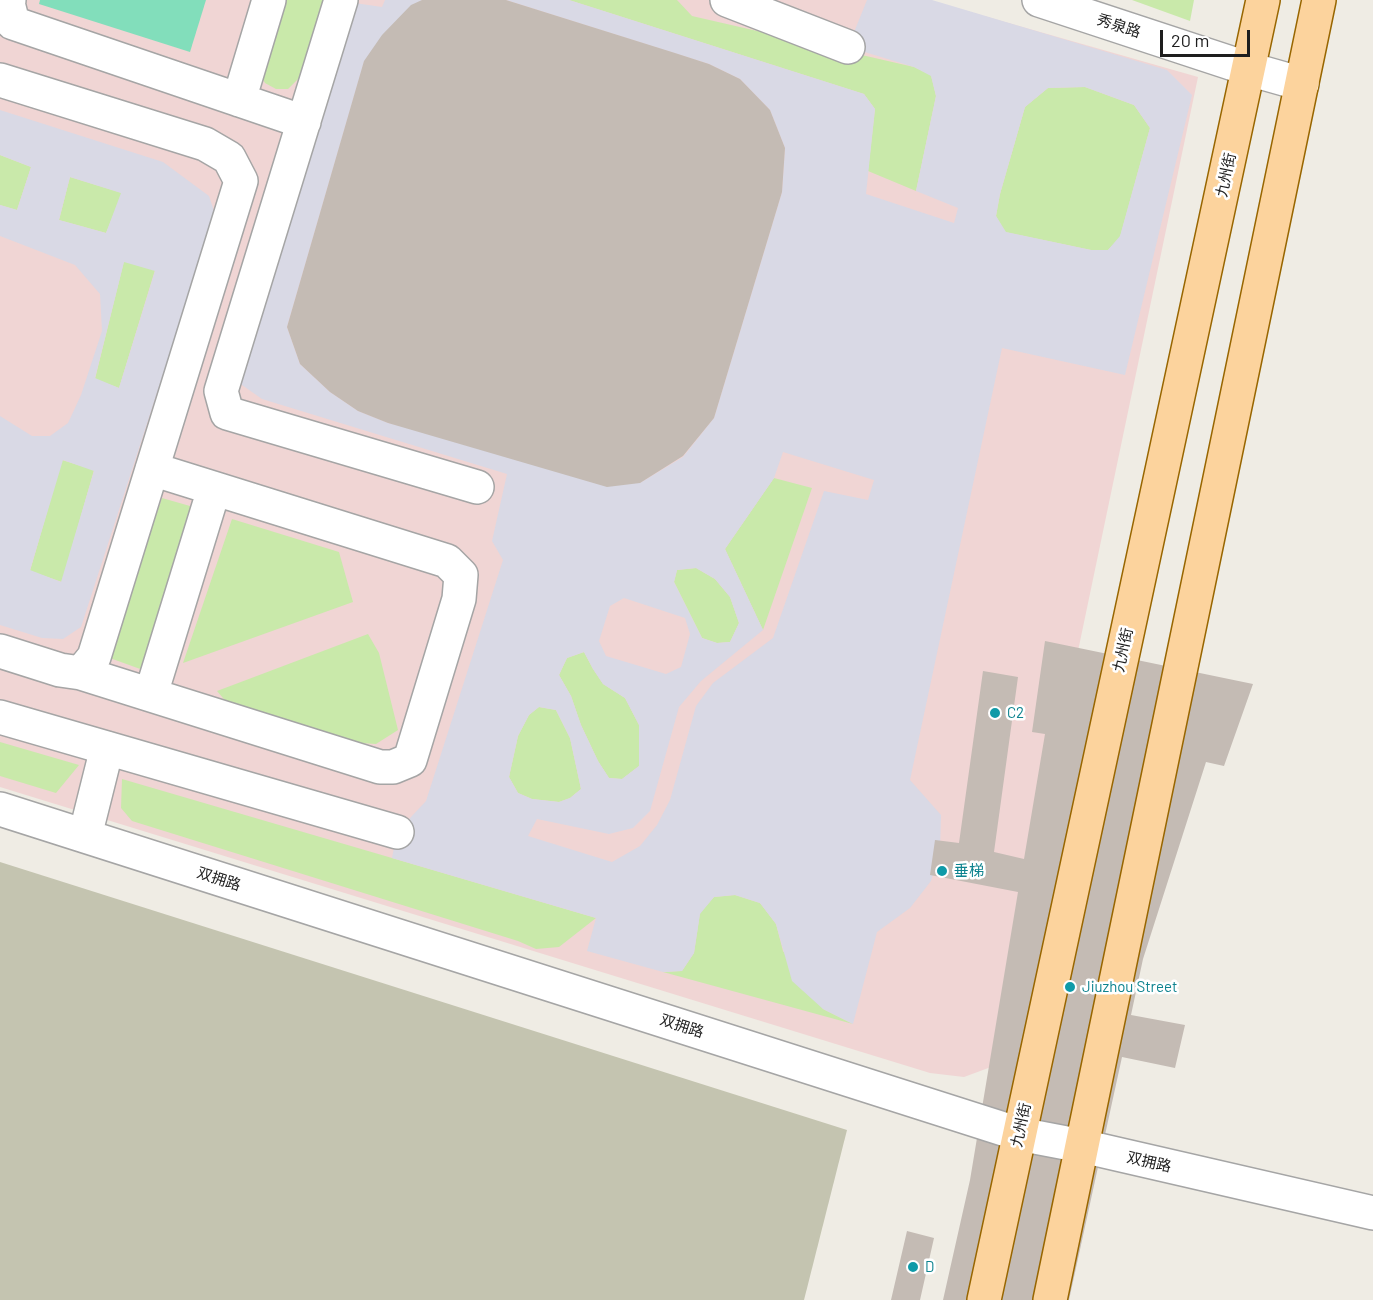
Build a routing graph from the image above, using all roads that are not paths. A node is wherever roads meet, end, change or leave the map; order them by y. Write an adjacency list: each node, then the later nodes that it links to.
1 (269, 0): 12 (street)
2 (341, 0): 13 (street)
3 (727, 0): 8 (street)
4 (1039, 0): 9 (street, 秀泉路)
5 (1263, 0): 9 (main road, 九州街)
6 (1319, 0): 11 (main road)
7 (7, 19): 12 (street)
8 (848, 47)
9 (1249, 69): 11 (street, 秀泉路); 25 (main road, 九州街)
10 (0, 80): 14 (street)
11 (1302, 84): 26 (main road)
12 (239, 100): 13 (street)
13 (304, 122): 15 (street)
14 (152, 469): 16 (street); 18 (street)
15 (477, 487)
16 (214, 489): 19 (street); 19 (street)
17 (0, 651): 18 (street)
18 (81, 672): 19 (street)
19 (151, 694)
20 (0, 717): 21 (street)
21 (107, 748): 23 (street); 24 (street)
22 (0, 809): 24 (street, 双拥路)
23 (398, 832)
24 (85, 836): 25 (street, 双拥路)
25 (1019, 1134): 26 (street, 双拥路); 28 (main road, 九州街)
26 (1082, 1146): 27 (street, 双拥路); 29 (main road)
27 (1373, 1213)
28 (984, 1300)
29 (1050, 1300)

